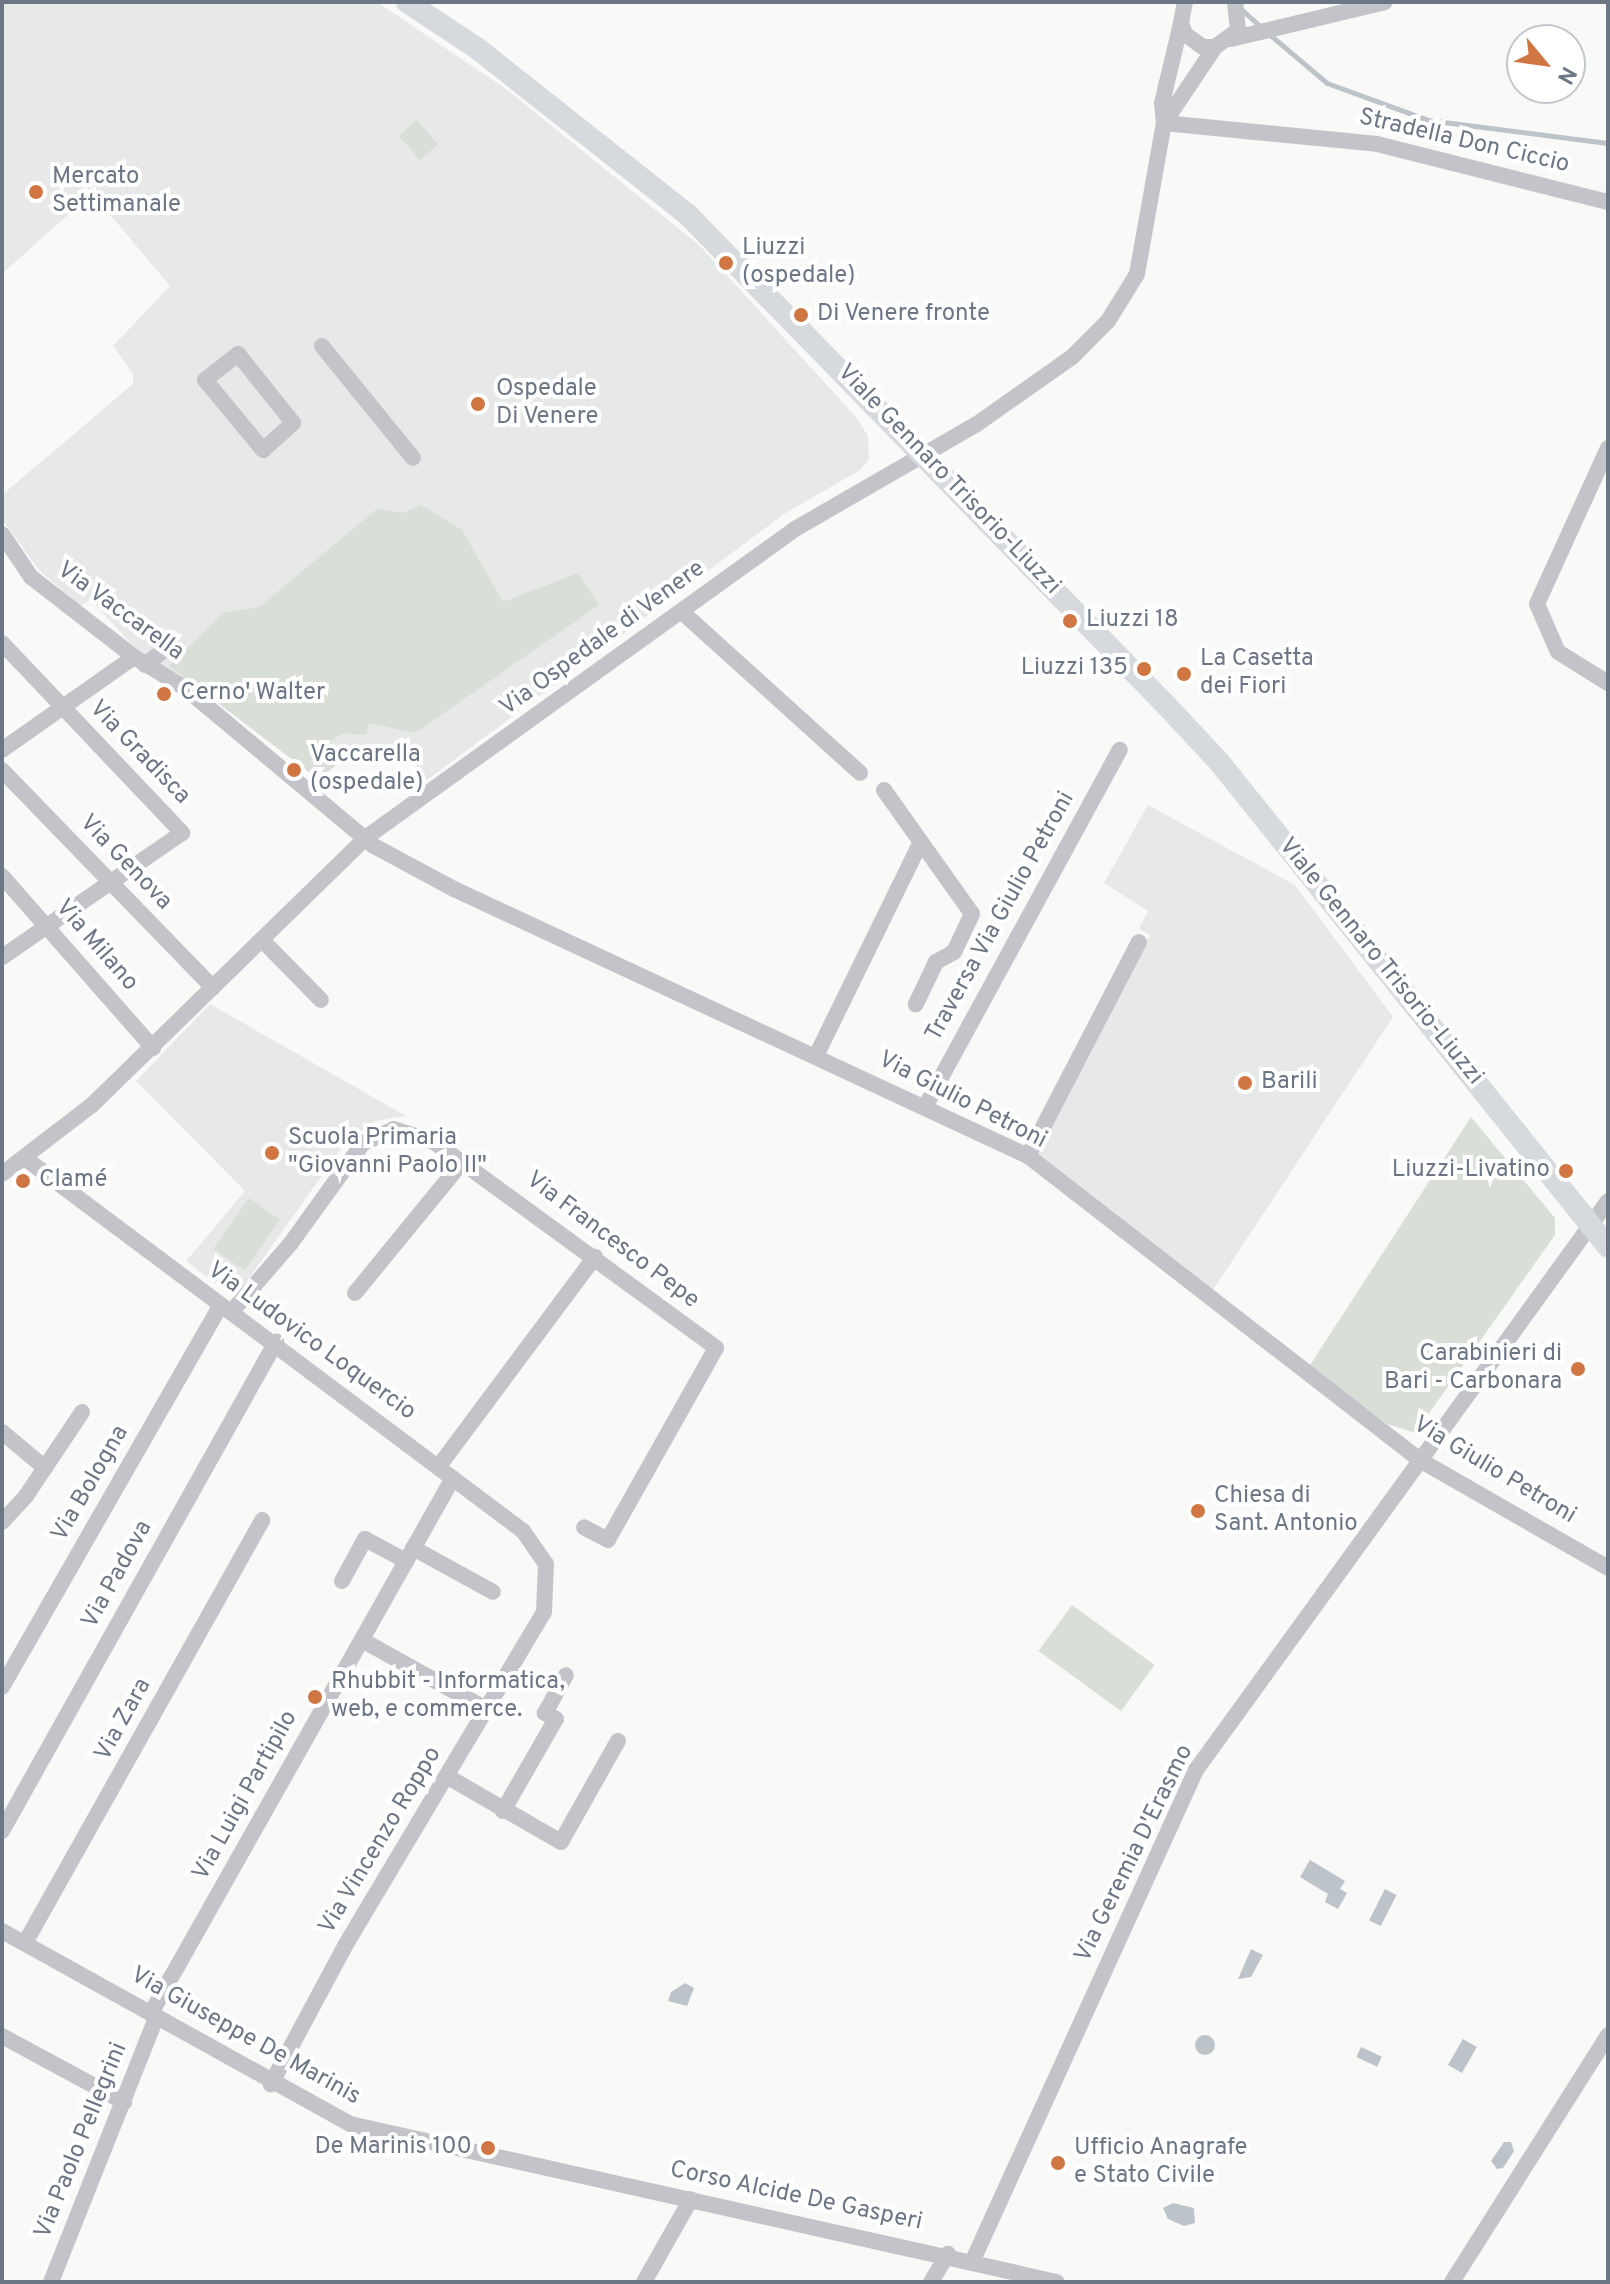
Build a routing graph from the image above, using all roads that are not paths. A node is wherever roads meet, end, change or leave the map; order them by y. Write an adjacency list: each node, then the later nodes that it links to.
1 (407, 2): 13 (main road, Viale Gennaro Trisorio-Liuzzi)
2 (1185, 2): 5 (street, Via Ospedale di Venere)
3 (1235, 2): 6 (street)
4 (1385, 2): 6 (street)
5 (1181, 23): 7 (street); 8 (street, Via Ospedale di Venere)
6 (1231, 39): 7 (street)
7 (1215, 47): 8 (street, Via Ospedale di Venere)
8 (1164, 123): 9 (street, Stradella Don Ciccio); 13 (street, Via Ospedale di Venere)
9 (1608, 202)
10 (322, 346): 14 (street)
11 (293, 423): 11 (street)
12 (1608, 448): 22 (street)
13 (920, 454): 18 (street, Via Ospedale di Venere); 48 (main road, Viale Gennaro Trisorio-Liuzzi)
14 (413, 458)
15 (2, 534): 17 (street, Via Vaccarella)
16 (2, 550): 17 (street, Via Vaccarella)
17 (31, 577): 21 (street, Via Vaccarella)
18 (682, 612): 27 (street); 29 (street, Via Ospedale di Venere)
19 (2, 643): 23 (street, Via Gradisca)
20 (172, 644): 21 (street)
21 (140, 661): 23 (street); 29 (street, Via Vaccarella)
22 (1608, 682)
23 (62, 707): 24 (street); 32 (street, Via Gradisca)
24 (2, 750)
25 (1120, 750): 42 (street, Traversa Via Giulio Petroni)
26 (2, 770): 32 (street, Via Genova)
27 (860, 773)
28 (884, 790): 30 (street)
29 (368, 836): 34 (street, Via Ospedale di Venere); 41 (street, Via Giulio Petroni)
30 (921, 842): 39 (street); 41 (street)
31 (2, 876): 33 (street, Via Milano)
32 (110, 883): 33 (street); 37 (street, Via Genova)
33 (47, 926): 36 (street); 40 (street, Via Milano)
34 (262, 940): 37 (street, Via Ospedale di Venere); 38 (street)
35 (1139, 942): 44 (street)
36 (2, 957)
37 (213, 988): 40 (street, Via Ospedale di Venere)
38 (321, 1000)
39 (916, 1004)
40 (153, 1048): 46 (street, Via Ospedale di Venere)
41 (816, 1056): 42 (street, Via Giulio Petroni)
42 (925, 1107): 44 (street, Via Giulio Petroni)
43 (2, 1152): 46 (street, Via Ludovico Loquercio)
44 (1028, 1156): 56 (street, Via Giulio Petroni)
45 (463, 1161): 50 (street, Via Francesco Pepe); 51 (street); 52 (street, Via Francesco Pepe)
46 (14, 1166): 52 (street, Via Ludovico Loquercio)
47 (1608, 1201): 48 (street, Via Geremia D'Erasmo)
48 (1591, 1225): 49 (main road, Viale Gennaro Trisorio-Liuzzi); 56 (street, Via Geremia D'Erasmo)
49 (1608, 1247)
50 (595, 1257): 57 (street); 62 (street, Via Francesco Pepe)
51 (355, 1293)
52 (227, 1308): 53 (street, Via Ludovico Loquercio); 70 (street, Via Bologna)
53 (276, 1342): 57 (street, Via Ludovico Loquercio); 75 (street, Via Padova)
54 (82, 1412): 58 (street)
55 (5, 1440): 58 (street)
56 (1418, 1459): 64 (street, Via Giulio Petroni); 86 (street, Via Geremia D'Erasmo)
57 (439, 1466): 59 (street, Via Ludovico Loquercio)
58 (45, 1468): 61 (street)
59 (453, 1478): 63 (street, Via Luigi Partipilo); 65 (street, Via Ludovico Loquercio)
60 (262, 1520): 77 (street, Via Zara)
61 (2, 1522)
62 (584, 1527)
63 (410, 1555): 66 (street); 67 (street); 68 (street, Via Luigi Partipilo)
64 (1608, 1568)
65 (549, 1579): 71 (street, Via Vincenzo Roppo)
66 (342, 1581)
67 (493, 1592)
68 (362, 1640): 71 (street); 78 (street, Via Luigi Partipilo)
69 (566, 1675): 74 (street)
70 (2, 1687)
71 (488, 1710): 73 (street, Via Vincenzo Roppo)
72 (618, 1741): 74 (street)
73 (448, 1777): 74 (street); 81 (street, Via Vincenzo Roppo)
74 (503, 1811)
75 (2, 1831)
76 (2, 1931): 77 (street, Via Giuseppe De Marinis)
77 (25, 1943): 78 (street, Via Giuseppe De Marinis)
78 (154, 2015): 81 (street, Via Giuseppe De Marinis); 82 (street, Via Paolo Pellegrini)
79 (1608, 2035): 91 (street)
80 (2, 2036): 82 (street)
81 (271, 2084): 83 (street, Via Giuseppe De Marinis)
82 (124, 2102): 87 (street, Via Paolo Pellegrini)
83 (524, 2164): 84 (street, Corso Alcide De Gasperi)
84 (691, 2199): 85 (street, Corso Alcide De Gasperi); 88 (street)
85 (948, 2254): 86 (street, Corso Alcide De Gasperi); 89 (street)
86 (973, 2260): 90 (street, Corso Alcide De Gasperi)
87 (51, 2282)
88 (644, 2282)
89 (931, 2282)
90 (1057, 2282)
91 (1452, 2282)

